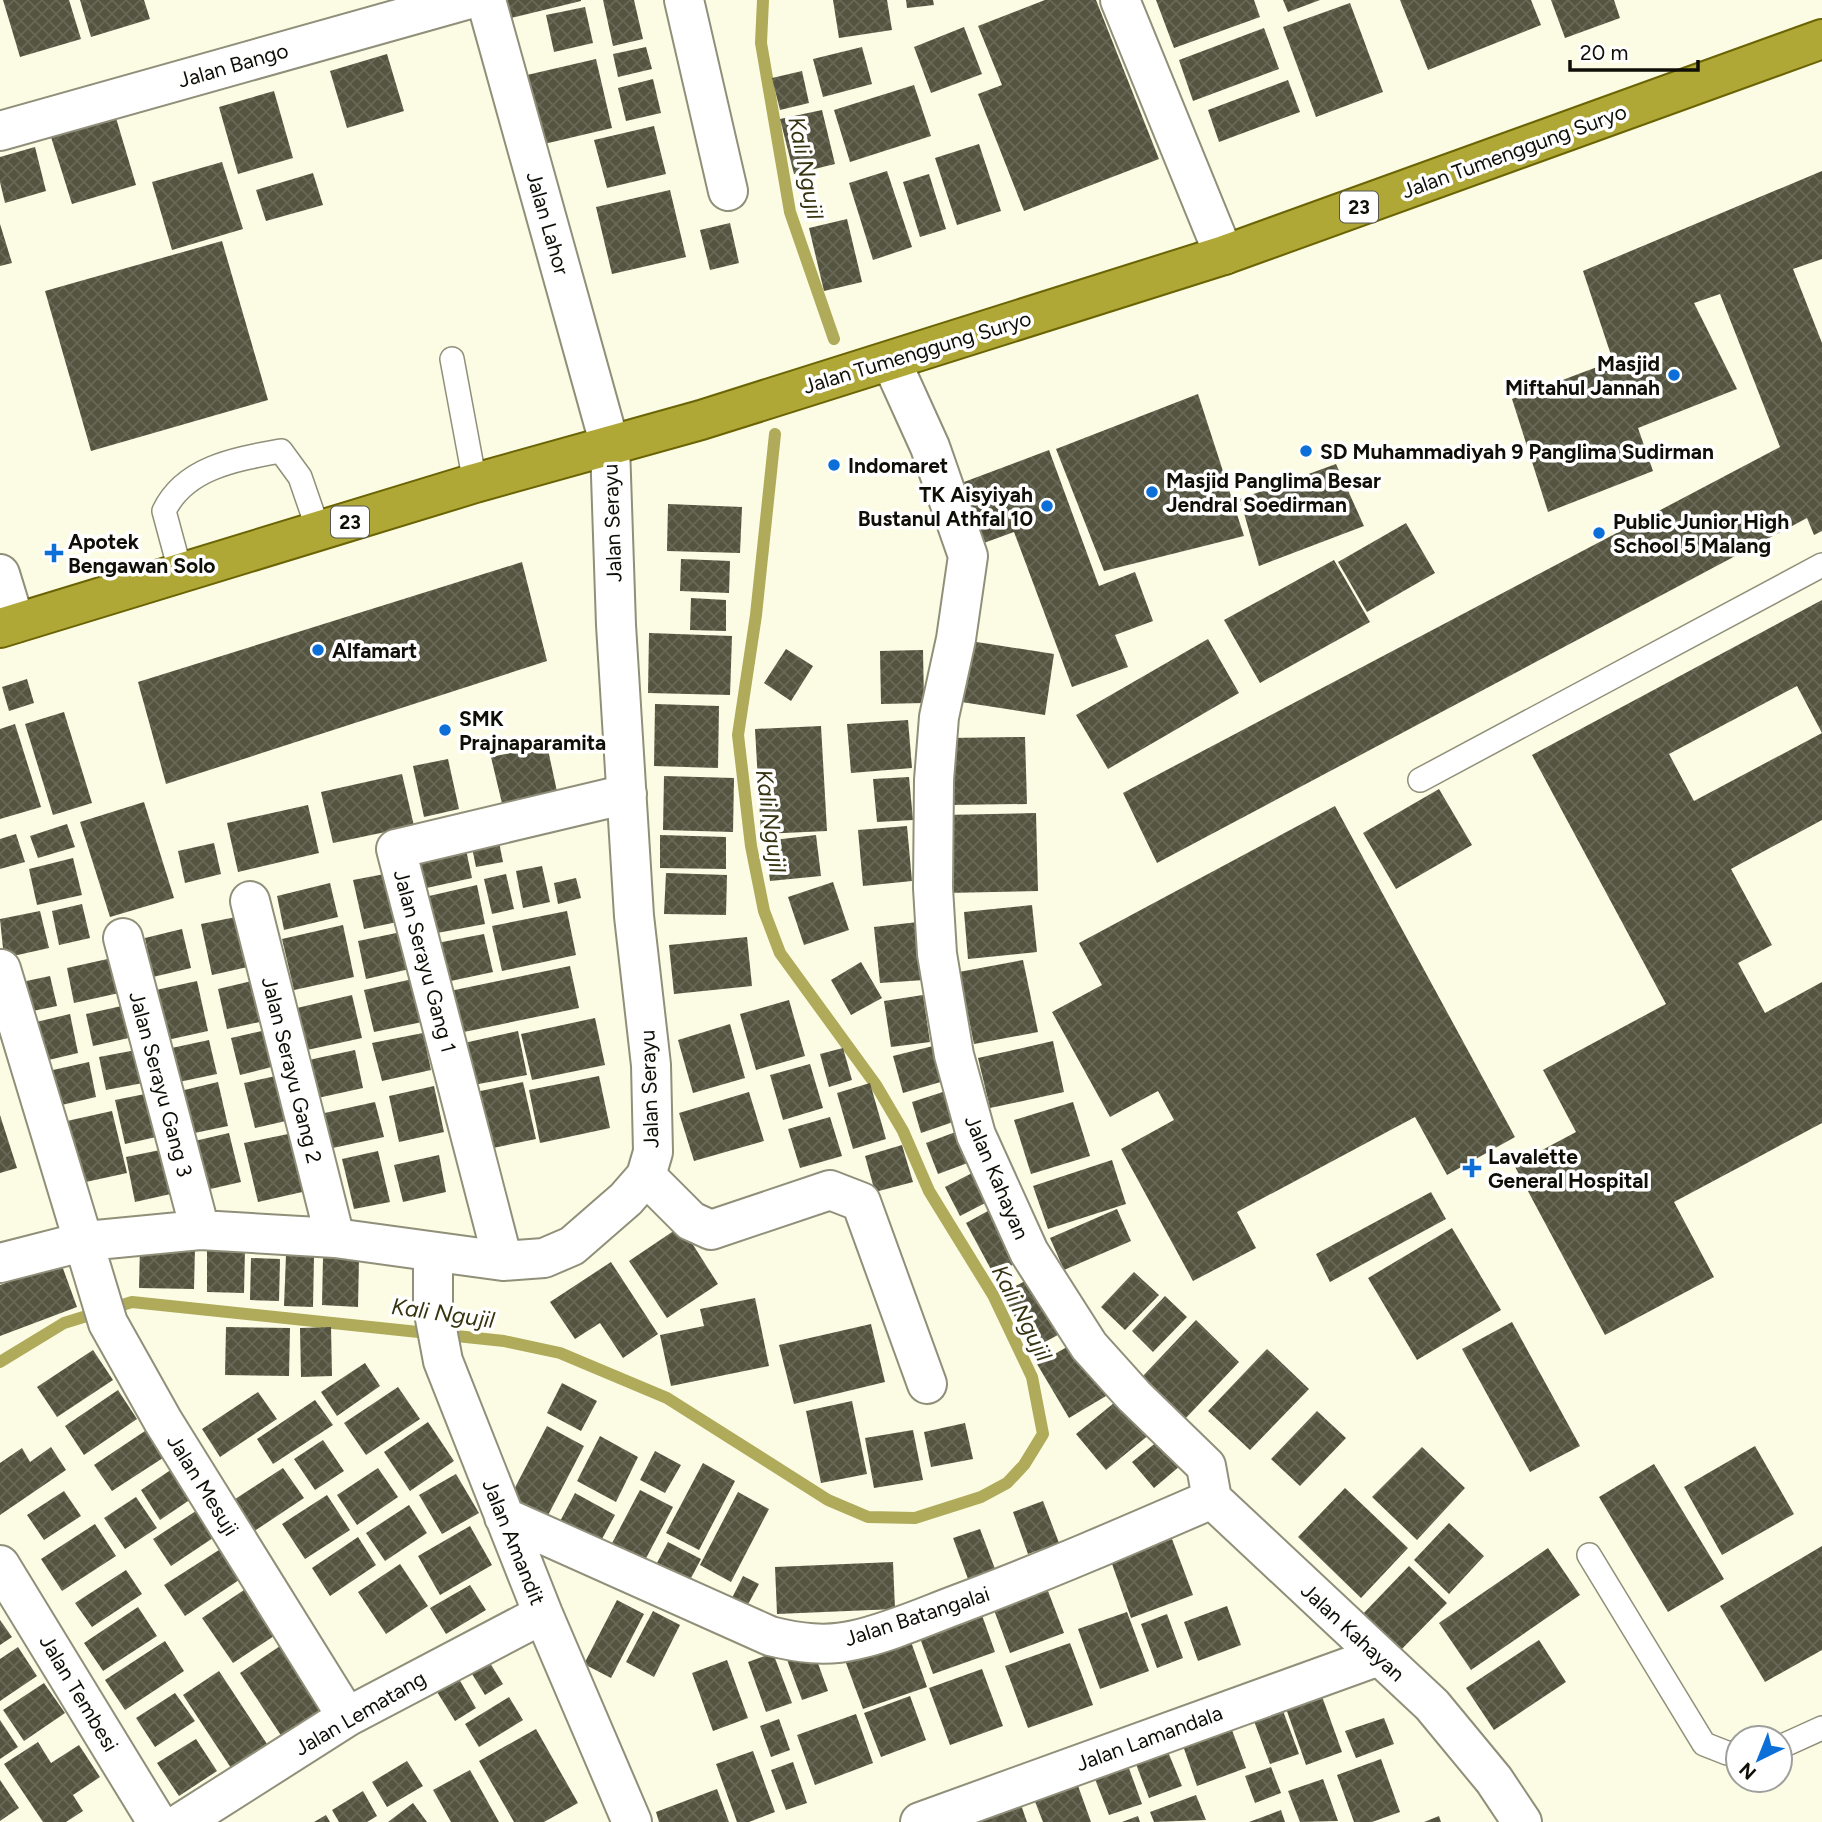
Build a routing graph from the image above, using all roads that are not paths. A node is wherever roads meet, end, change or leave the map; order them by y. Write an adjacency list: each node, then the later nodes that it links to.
1 (466, 0): 6 (street, Jalan Bango)
2 (486, 0): 11 (street, Jalan Lahor)
3 (684, 0): 7 (street)
4 (1120, 0): 8 (street)
5 (1822, 39): 8 (highway, Jalan Tumenggung Suryo / 23)
6 (0, 131)
7 (728, 191)
8 (1224, 255): 10 (highway, Jalan Tumenggung Suryo / 23)
9 (452, 359): 12 (lane)
10 (891, 361): 11 (highway, Jalan Tumenggung Suryo / 23); 31 (street, Jalan Kahayan)
11 (610, 446): 12 (highway, Jalan Tumenggung Suryo / 23); 19 (street, Jalan Serayu)
12 (475, 483): 13 (highway, Jalan Tumenggung Suryo / 23)
13 (319, 532): 16 (highway, Jalan Tumenggung Suryo / 23); 16 (lane)
14 (1822, 565): 18 (lane)
15 (0, 574): 17 (street)
16 (181, 574): 17 (highway, Jalan Tumenggung Suryo / 23)
17 (8, 625)
18 (1420, 780)
19 (627, 794): 23 (street, Jalan Serayu); 28 (street, Jalan Serayu Gang 1)
20 (250, 901): 25 (street, Jalan Serayu Gang 2)
21 (123, 938): 24 (street, Jalan Serayu Gang 3)
22 (1, 969): 26 (street, Jalan Mesuji)
23 (646, 1177): 28 (street, Jalan Serayu); 30 (street)
24 (200, 1230): 25 (street, Jalan Serayu); 26 (street, Jalan Serayu)
25 (335, 1238): 27 (street, Jalan Serayu)
26 (86, 1241): 29 (street, Jalan Serayu); 37 (street, Jalan Mesuji)
27 (433, 1252): 28 (street, Jalan Serayu); 32 (street, Jalan Amandit)
28 (503, 1261)
29 (0, 1263)
30 (927, 1384)
31 (1212, 1499): 32 (street, Jalan Batangalai); 36 (street, Jalan Kahayan)
32 (504, 1517): 35 (street, Jalan Amandit)
33 (1589, 1555): 40 (lane)
34 (0, 1565): 42 (street, Jalan Tembesi)
35 (543, 1614): 37 (street, Jalan Lematang); 41 (street, Jalan Amandit)
36 (1379, 1656): 44 (street, Jalan Lamandala); 45 (street, Jalan Kahayan)
37 (347, 1717): 43 (street, Jalan Lematang)
38 (1822, 1728): 39 (lane)
39 (1794, 1741)
40 (1724, 1752)
41 (630, 1821)
42 (158, 1822)
43 (182, 1822)
44 (920, 1822)
45 (1522, 1822)

